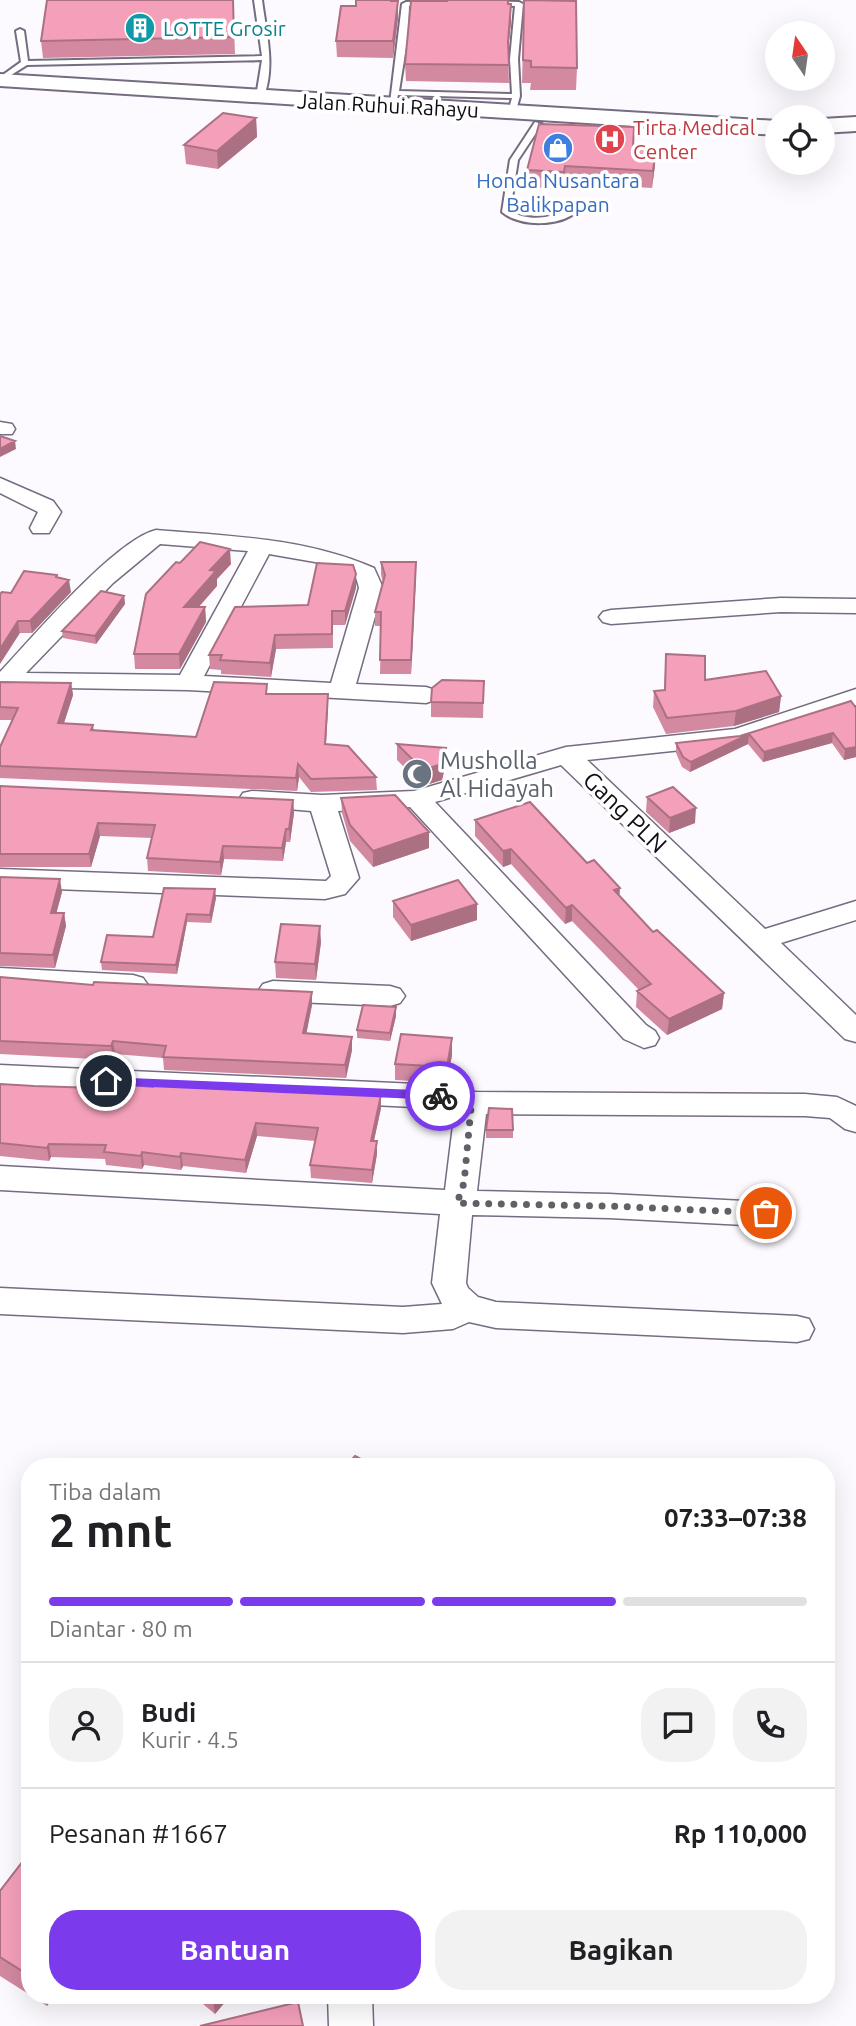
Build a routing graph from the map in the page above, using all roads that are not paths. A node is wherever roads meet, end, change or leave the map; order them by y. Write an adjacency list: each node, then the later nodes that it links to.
1 (258, 0): 7 (lane)
2 (409, 2): 4 (lane); 22 (lane)
3 (519, 2): 5 (lane); 23 (lane)
4 (446, 3)
5 (483, 3)
6 (20, 31): 13 (lane)
7 (266, 58): 8 (lane); 21 (lane)
8 (199, 60): 10 (lane); 17 (lane)
9 (97, 61): 11 (lane); 12 (lane); 15 (lane)
10 (167, 61): 12 (lane); 16 (lane)
11 (63, 62): 13 (lane); 14 (lane)
12 (135, 62): 18 (lane)
13 (25, 63): 19 (lane)
14 (62, 72)
15 (99, 72)
16 (170, 72)
17 (201, 73)
18 (134, 74)
19 (0, 80): 21 (main road, Jalan Ruhui Rahayu)
20 (0, 90): 23 (main road, Jalan Ruhui Rahayu)
21 (260, 97): 22 (main road, Jalan Ruhui Rahayu)
22 (394, 99): 23 (main road, Jalan Ruhui Rahayu)
23 (513, 110): 24 (main road, Jalan Ruhui Rahayu); 27 (main road, Jalan Ruhui Rahayu)
24 (538, 124): 30 (main road, Jalan Ruhui Rahayu); 31 (lane)
25 (856, 124): 26 (main road)
26 (835, 125)
27 (765, 127)
28 (856, 131): 29 (main road)
29 (835, 132)
30 (765, 133)
31 (573, 211)
32 (0, 485): 33 (street)
33 (41, 528)
34 (261, 548): 37 (street); 38 (street); 39 (street)
35 (856, 606): 36 (street)
36 (611, 617)
37 (3, 680): 38 (street)
38 (188, 683): 39 (street)
39 (341, 692): 40 (street)
40 (426, 695)
41 (856, 697): 42 (street)
42 (566, 755): 44 (street, Gang PLN); 48 (street, Gang PLN)
43 (223, 797): 45 (street, Gang PLN)
44 (417, 799): 45 (street, Gang PLN); 54 (street)
45 (322, 803): 46 (street)
46 (0, 878)
47 (856, 910): 48 (street)
48 (760, 940): 53 (street, Gang PLN)
49 (0, 978): 50 (street)
50 (167, 986)
51 (250, 990): 52 (street)
52 (390, 996)
53 (856, 1032)
54 (644, 1038)
55 (0, 1076): 56 (street)
56 (469, 1103): 57 (street); 59 (street)
57 (856, 1121)
58 (0, 1178): 59 (street)
59 (457, 1203): 60 (street); 62 (street)
60 (766, 1213)
61 (0, 1301): 62 (street)
62 (465, 1306): 63 (street)
63 (797, 1329)

